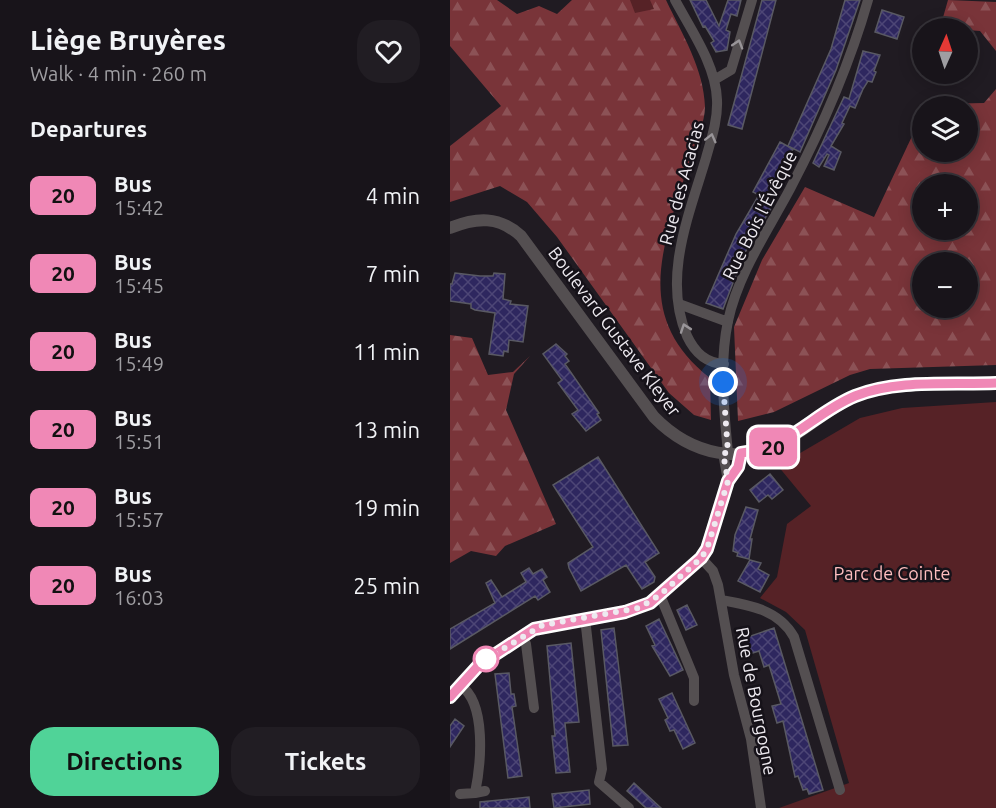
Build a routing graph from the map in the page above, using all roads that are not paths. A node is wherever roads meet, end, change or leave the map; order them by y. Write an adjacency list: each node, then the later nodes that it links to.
1 (675, 0): 4 (street)
2 (752, 0): 4 (street, one-way to 2)
3 (868, 0): 7 (street, Rue Bois l'Évêque)
4 (714, 80): 6 (street, Rue des Acacias, one-way to 4)
5 (450, 228): 10 (street, Boulevard Gustave Kleyer)
6 (679, 304): 7 (street); 8 (street, Rue des Acacias, one-way to 6)
7 (728, 322): 8 (street, Rue Bois l'Évêque)
8 (724, 364): 10 (street, Rue Bois l'Évêque)
9 (996, 383): 11 (street, Boulevard Gustave Kleyer)
10 (726, 453): 11 (street, Boulevard Gustave Kleyer); 12 (street, Rue Bois l'Évêque)
11 (741, 453): 12 (street)
12 (728, 481): 13 (street)
13 (701, 558): 14 (street); 15 (street, Rue de Bourgogne)
14 (660, 595): 16 (street); 20 (street)
15 (721, 600): 22 (street); 25 (street, Rue de Bourgogne)
16 (585, 618): 17 (street); 24 (street)
17 (522, 636): 18 (street); 21 (street)
18 (460, 685): 19 (street); 23 (street)
19 (450, 697)
20 (694, 701)
21 (534, 708)
22 (840, 790)
23 (460, 794)
24 (629, 808)
25 (761, 808)

